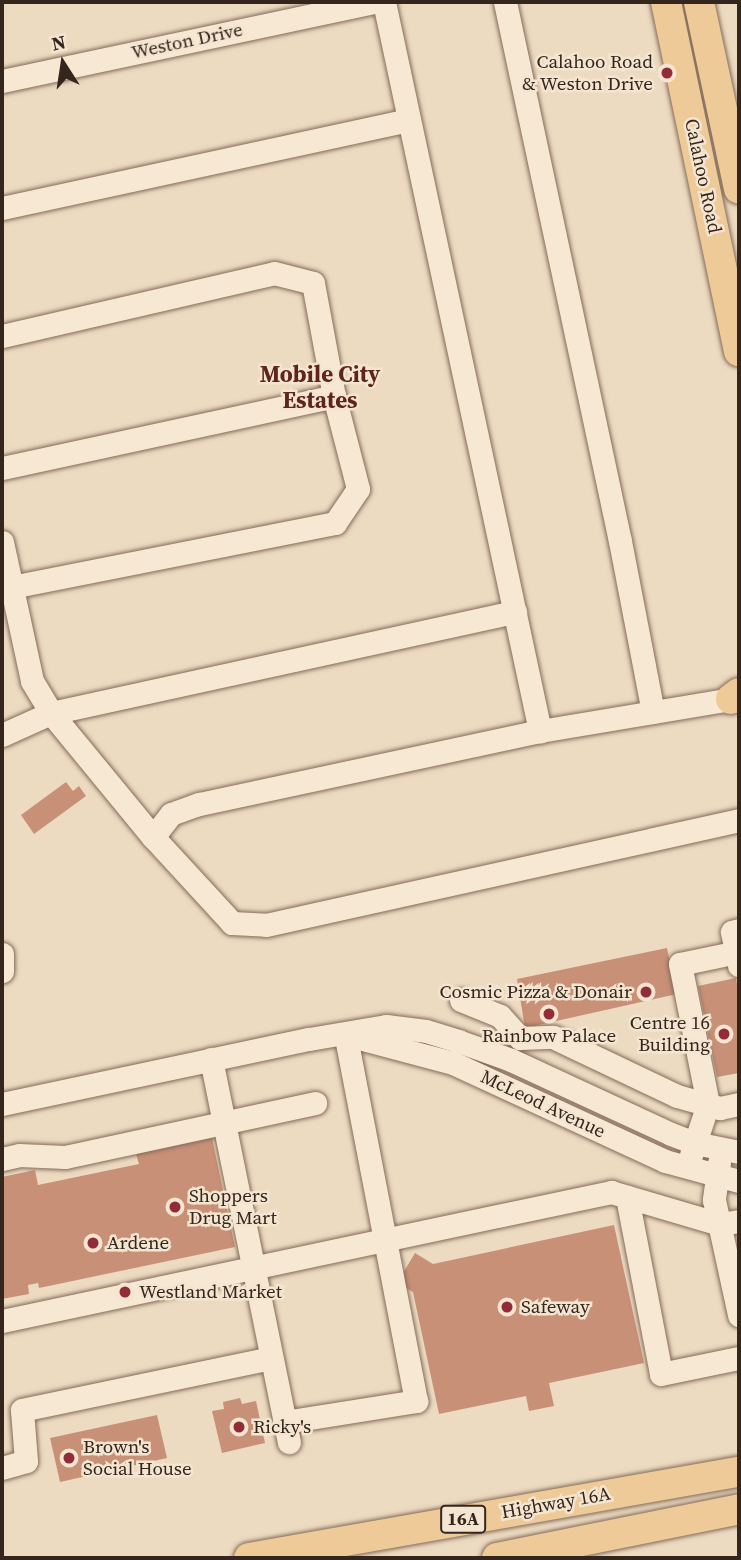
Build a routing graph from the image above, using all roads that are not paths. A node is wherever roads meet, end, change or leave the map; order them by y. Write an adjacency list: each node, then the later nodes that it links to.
1 (373, 2): 6 (street, Weston Drive)
2 (383, 2): 7 (street)
3 (505, 2): 18 (street)
4 (666, 2): 10 (main road, Calahoo Road)
5 (699, 2): 8 (main road, Calahoo Road)
6 (2, 81)
7 (409, 120): 9 (street); 16 (street)
8 (739, 189)
9 (2, 208)
10 (737, 332)
11 (2, 336): 12 (street)
12 (334, 396): 13 (street); 15 (street)
13 (2, 468)
14 (2, 542): 15 (street)
15 (11, 587): 19 (street)
16 (515, 612): 19 (street); 20 (street)
17 (735, 696): 18 (street)
18 (653, 712): 20 (street)
19 (51, 713): 21 (street); 23 (street)
20 (540, 731): 23 (street)
21 (2, 735)
22 (739, 820): 23 (street)
23 (153, 837)
24 (739, 930): 26 (street)
25 (2, 954): 27 (street)
26 (731, 960): 36 (street)
27 (2, 971)
28 (461, 1000): 30 (street)
29 (345, 1034): 31 (street, McLeod Avenue); 32 (street, McLeod Avenue); 33 (street, McLeod Avenue); 46 (street)
30 (520, 1038): 32 (street); 36 (street)
31 (211, 1059): 35 (street, McLeod Avenue); 38 (street)
32 (511, 1060): 33 (street); 39 (street, McLeod Avenue)
33 (501, 1084): 42 (street, McLeod Avenue)
34 (315, 1103): 38 (street)
35 (2, 1104)
36 (708, 1104): 37 (street); 39 (street)
37 (739, 1104)
38 (223, 1123): 41 (street); 47 (street)
39 (695, 1143): 40 (street, McLeod Avenue); 42 (street)
40 (731, 1151): 43 (street)
41 (2, 1159)
42 (685, 1168): 43 (street, McLeod Avenue)
43 (728, 1179): 45 (street)
44 (627, 1197): 45 (street); 46 (street); 51 (street)
45 (729, 1223): 48 (street)
46 (384, 1240): 47 (street); 50 (street)
47 (252, 1268): 49 (street); 50 (street)
48 (739, 1310)
49 (2, 1321)
50 (271, 1358): 52 (street)
51 (739, 1358)
52 (2, 1468)
53 (739, 1472): 55 (main road, Highway 16A / 16A)
54 (739, 1509): 56 (main road, Highway 16A / 16A)
55 (249, 1558)
56 (498, 1558)

